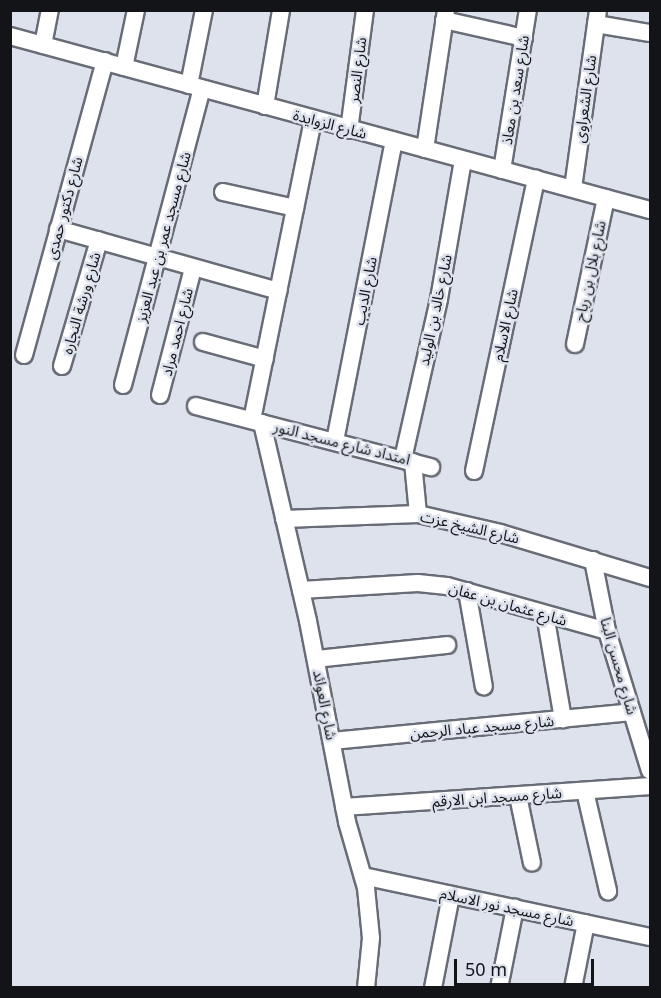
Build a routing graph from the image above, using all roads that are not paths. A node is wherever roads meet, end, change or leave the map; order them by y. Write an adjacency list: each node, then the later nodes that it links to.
1 (50, 10): 12 (street)
2 (136, 10): 14 (street)
3 (204, 10): 15 (street, شارع مسجد عمر بن عبد العزيز)
4 (281, 10): 16 (street)
5 (365, 10): 18 (street, شارع النصر)
6 (528, 10): 11 (street, شارع سعد بن معاذ)
7 (445, 15): 11 (street); 20 (street)
8 (597, 17): 9 (street); 24 (street, شارع الشعراوى)
9 (651, 33)
10 (10, 36): 12 (street, شارع الزوايدة)
11 (524, 38): 22 (street, شارع سعد بن معاذ)
12 (43, 45): 13 (street, شارع الزوايدة)
13 (105, 61): 14 (street, شارع الزوايدة); 29 (street, شارع دكتور حمدى)
14 (124, 67): 15 (street, شارع الزوايدة)
15 (196, 87): 16 (street, شارع الزوايدة); 31 (street, شارع مسجد عمر بن عبد العزيز)
16 (266, 106): 17 (street, شارع الزوايدة)
17 (312, 119): 18 (street, شارع الزوايدة); 27 (street)
18 (349, 130): 19 (street, شارع الزوايدة)
19 (394, 141): 20 (street, شارع الزوايدة); 43 (street, شارع الديب)
20 (424, 149): 21 (street, شارع الزوايدة)
21 (463, 160): 22 (street, شارع الزوايدة); 44 (street, شارع خالد بن الوليد)
22 (502, 170): 23 (street, شارع الزوايدة)
23 (536, 179): 24 (street, شارع الزوايدة); 46 (street, شارع الاسلام)
24 (573, 188): 26 (street, شارع الزوايدة)
25 (223, 192): 27 (street)
26 (606, 198): 28 (street, شارع الزوايدة); 35 (street, شارع بلال بن رباح)
27 (295, 208): 33 (street)
28 (651, 210)
29 (58, 229): 30 (street); 36 (street, شارع دكتور حمدى)
30 (99, 240): 31 (street); 38 (street, شارع ورشة النجاره)
31 (157, 257): 32 (street); 39 (street, شارع مسجد عمر بن عبد العزيز)
32 (193, 268): 33 (street); 40 (street, شارع احمد مراد)
33 (278, 291): 37 (street)
34 (203, 342): 37 (street)
35 (575, 344)
36 (24, 355)
37 (265, 359): 42 (street)
38 (63, 366)
39 (123, 385)
40 (160, 395)
41 (196, 406): 42 (street, امتداد شارع مسجد النور)
42 (257, 422): 43 (street, امتداد شارع مسجد النور); 48 (street, شارع العوائد)
43 (335, 441): 44 (street, امتداد شارع مسجد النور)
44 (408, 460): 45 (street, امتداد شارع مسجد النور); 47 (street, شارع خالد بن الوليد)
45 (431, 466)
46 (474, 471)
47 (418, 514): 48 (street, شارع الشيخ عزت); 49 (street, شارع الشيخ عزت)
48 (284, 519): 51 (street, شارع العوائد)
49 (593, 560): 50 (street, شارع الشيخ عزت); 54 (street, شارع محسن البنا)
50 (651, 578)
51 (300, 590): 52 (street, شارع عثمان بن عفان); 56 (street, شارع العوائد)
52 (467, 591): 53 (street, شارع عثمان بن عفان); 57 (street)
53 (545, 614): 54 (street, شارع عثمان بن عفان); 59 (street)
54 (607, 631): 58 (street, شارع محسن البنا)
55 (447, 645): 56 (street)
56 (316, 660): 60 (street, شارع العوائد)
57 (484, 687)
58 (632, 712): 59 (street, شارع مسجد عباد الرحمن); 61 (street, شارع محسن البنا)
59 (563, 719): 60 (street, شارع مسجد عباد الرحمن)
60 (332, 741): 66 (street, شارع العوائد)
61 (646, 741): 62 (street, شارع محسن البنا)
62 (651, 771)
63 (651, 786): 64 (street, شارع مسجد ابن الارقم)
64 (585, 791): 65 (street, شارع مسجد ابن الارقم); 69 (street)
65 (518, 796): 66 (street, شارع مسجد ابن الارقم); 67 (street)
66 (344, 807): 68 (street, شارع العوائد)
67 (532, 863)
68 (363, 876): 70 (street, شارع مسجد نور الاسلام); 74 (street, شارع العوائد)
69 (608, 891)
70 (451, 895): 71 (street, شارع مسجد نور الاسلام); 75 (street)
71 (515, 908): 72 (street, شارع مسجد نور الاسلام); 76 (street)
72 (586, 923): 73 (street, شارع مسجد نور الاسلام); 77 (street)
73 (651, 936)
74 (366, 987)
75 (433, 987)
76 (499, 987)
77 (573, 987)

